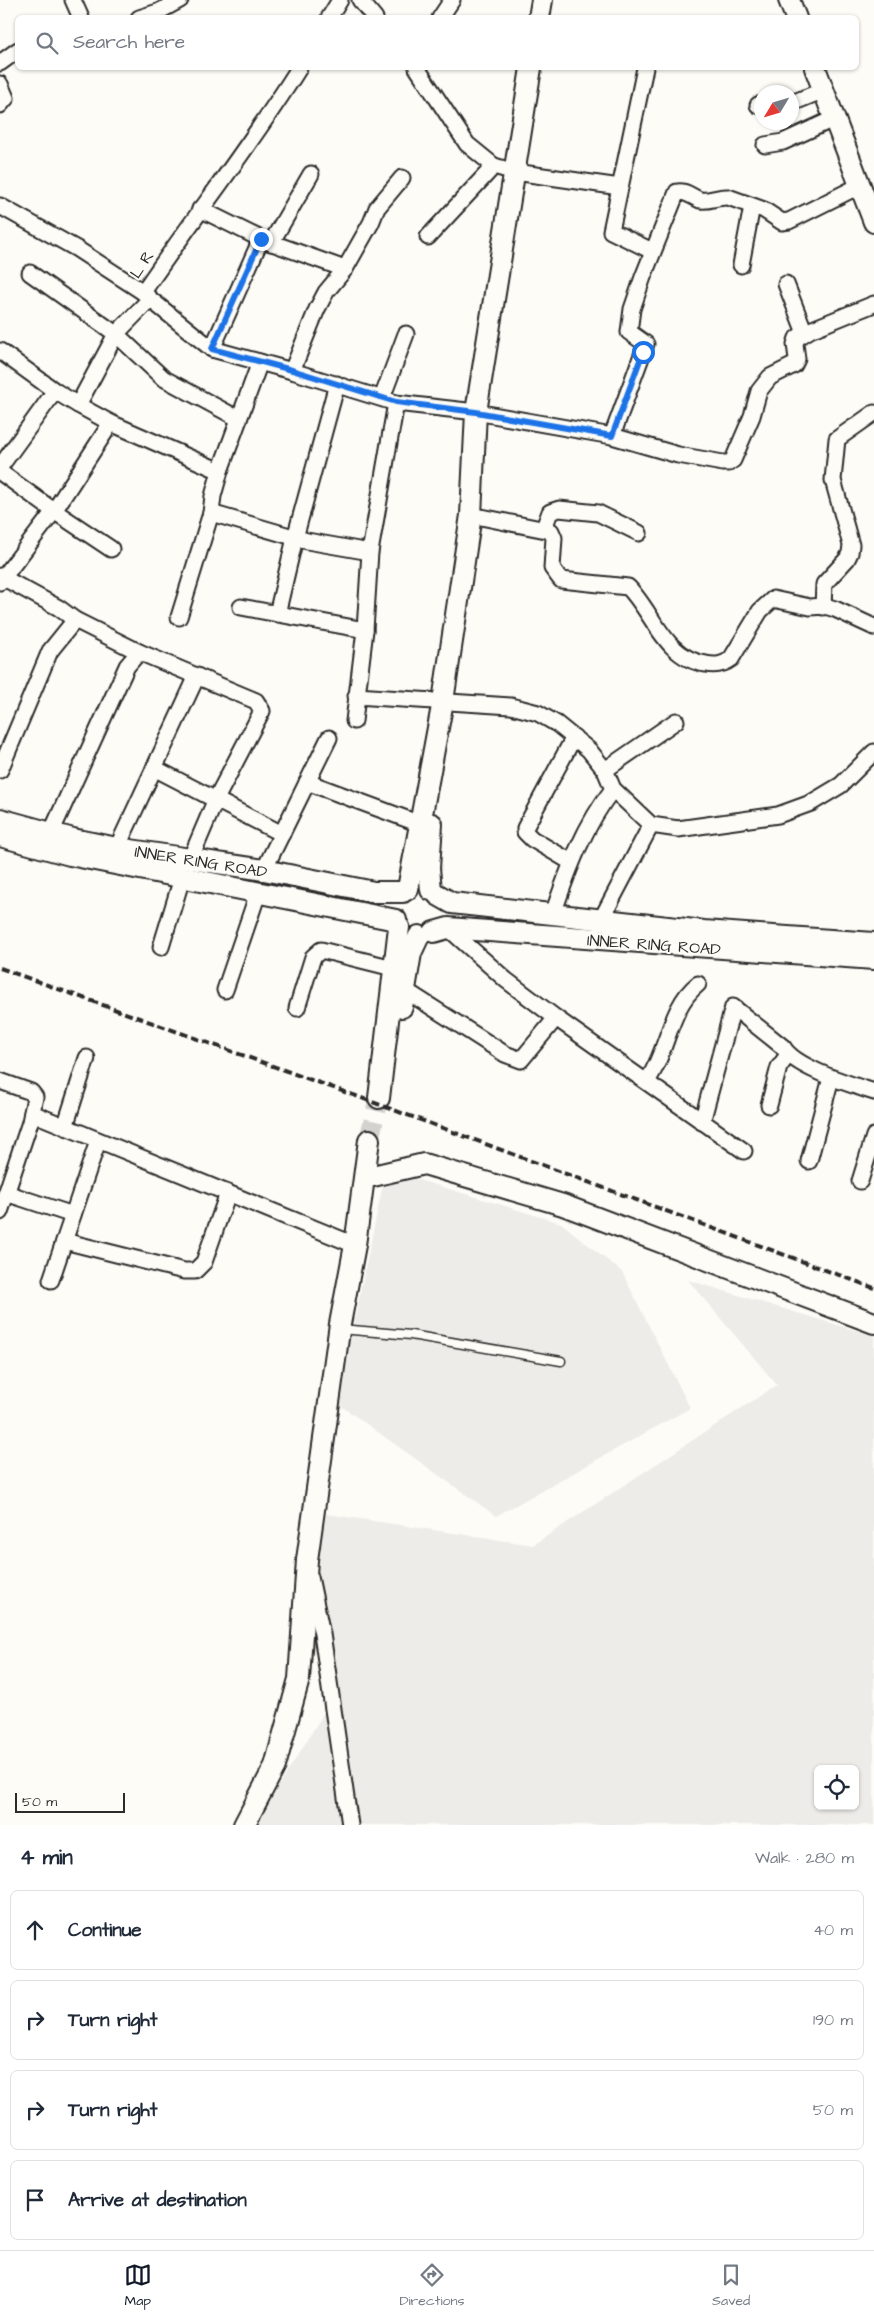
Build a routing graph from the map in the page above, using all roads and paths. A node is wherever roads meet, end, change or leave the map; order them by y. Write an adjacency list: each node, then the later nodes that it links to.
1 (180, 0): 6 (street)
2 (340, 0): 7 (street)
3 (360, 0): 8 (street)
4 (452, 0): 9 (street)
5 (789, 0): 10 (street)
6 (148, 15)
7 (331, 15)
8 (372, 15)
9 (442, 15)
10 (795, 15)
11 (15, 52): 12 (street)
12 (0, 63)
13 (298, 70): 32 (street, L R)
14 (418, 70): 24 (street)
15 (531, 70): 25 (street)
16 (645, 70): 29 (street)
17 (816, 70): 19 (street)
18 (0, 84): 21 (street)
19 (824, 90): 20 (street); 22 (street)
20 (799, 100)
21 (0, 105)
22 (833, 119): 23 (street); 28 (street)
23 (765, 144)
24 (494, 166): 25 (street); 34 (street)
25 (515, 172): 29 (street); 54 (street)
26 (311, 174): 35 (street)
27 (402, 178): 38 (street)
28 (861, 185): 31 (street); 33 (street)
29 (620, 187): 36 (street)
30 (0, 206): 41 (street)
31 (752, 206): 36 (street); 37 (street)
32 (200, 209): 35 (street); 41 (street, L R)
33 (874, 222)
34 (428, 237)
35 (266, 241): 38 (street); 46 (street)
36 (652, 251): 58 (street)
37 (741, 264)
38 (345, 269): 49 (street)
39 (30, 272): 44 (street)
40 (786, 284): 43 (street)
41 (147, 295): 44 (street, L R); 46 (street)
42 (874, 304): 43 (street)
43 (805, 333): 58 (street)
44 (116, 334): 53 (street, L R); 56 (street)
45 (406, 334): 52 (street)
46 (212, 349): 48 (street)
47 (0, 352): 51 (street)
48 (260, 362): 49 (street); 56 (street)
49 (292, 370): 50 (street)
50 (338, 384): 52 (street); 67 (street)
51 (55, 391): 53 (street); 59 (street)
52 (389, 400): 54 (street); 69 (street)
53 (78, 405): 57 (street)
54 (476, 412): 58 (street); 64 (street)
55 (874, 413): 72 (street)
56 (239, 419): 60 (street)
57 (111, 424): 60 (street); 62 (street)
58 (612, 436)
59 (0, 467)
60 (220, 471): 63 (street)
61 (0, 472): 62 (street)
62 (54, 511): 68 (street); 70 (street)
63 (211, 513): 67 (street); 74 (street)
64 (471, 515): 65 (street); 81 (street)
65 (544, 528): 66 (street); 72 (street)
66 (639, 533)
67 (295, 538): 69 (street); 73 (street)
68 (112, 549)
69 (370, 552): 77 (street)
70 (1, 579): 75 (street)
71 (241, 607): 73 (street)
72 (823, 607): 76 (street)
73 (277, 614): 77 (street)
74 (179, 617)
75 (75, 620): 78 (street); 88 (street)
76 (874, 627)
77 (365, 630): 80 (street)
78 (139, 652): 79 (street); 96 (street)
79 (197, 676): 87 (street); 92 (street)
80 (356, 696): 81 (street); 82 (street)
81 (441, 708): 84 (street); 94 (street); 104 (street)
82 (354, 721)
83 (676, 721): 89 (street)
84 (574, 737): 89 (street); 100 (street)
85 (329, 738): 90 (street)
86 (874, 752): 95 (street)
87 (154, 768): 92 (street); 99 (street)
88 (0, 770)
89 (605, 770): 91 (street)
90 (307, 782): 94 (street); 97 (street)
91 (613, 789): 95 (street); 100 (street)
92 (216, 800): 97 (street); 101 (street)
93 (0, 819): 96 (street, INNER RING ROAD)
94 (420, 824): 103 (street)
95 (651, 825): 107 (street)
96 (51, 833): 99 (street, INNER RING ROAD)
97 (282, 834): 102 (street)
98 (0, 836): 101 (street, INNER RING ROAD)
99 (117, 848): 101 (street, INNER RING ROAD)
100 (571, 862): 106 (street)
101 (186, 869): 102 (street, INNER RING ROAD); 105 (street, INNER RING ROAD); 111 (street)
102 (264, 870): 103 (street, INNER RING ROAD)
103 (406, 890): 104 (street); 108 (street)
104 (435, 892): 106 (street, INNER RING ROAD); 109 (street)
105 (258, 893): 108 (street, INNER RING ROAD); 115 (street)
106 (553, 914): 107 (street, INNER RING ROAD)
107 (601, 920): 110 (street, INNER RING ROAD)
108 (397, 923): 109 (street); 113 (street)
109 (433, 932): 112 (street, INNER RING ROAD); 116 (street); 118 (street)
110 (874, 943)
111 (160, 947)
112 (874, 959)
113 (394, 968): 116 (street); 117 (street)
114 (698, 984): 123 (street)
115 (225, 990)
116 (405, 990): 118 (street)
117 (297, 1008)
118 (556, 1018): 123 (street)
119 (788, 1055): 121 (street); 125 (street); 127 (street)
120 (87, 1058): 128 (street)
121 (831, 1078): 124 (street); 132 (street)
122 (0, 1081): 126 (street)
123 (646, 1081): 127 (street)
124 (874, 1092)
125 (769, 1105)
126 (32, 1113): 128 (street); 135 (street)
127 (702, 1122): 131 (street)
128 (65, 1127): 130 (street)
129 (874, 1136): 134 (street)
130 (98, 1141): 136 (street); 138 (street)
131 (744, 1151)
132 (809, 1161)
133 (373, 1176): 140 (street); 142 (street); 143 (street)
134 (860, 1181)
135 (6, 1193): 137 (street); 138 (street)
136 (228, 1193): 139 (street); 140 (street)
137 (0, 1212)
138 (73, 1215): 139 (street)
139 (64, 1241): 141 (street)
140 (355, 1245): 143 (street)
141 (51, 1280)
142 (874, 1323)
143 (340, 1326): 144 (lane); 145 (street)
144 (561, 1361)
145 (307, 1560): 146 (street); 147 (street)
146 (244, 1825)
147 (350, 1825)

